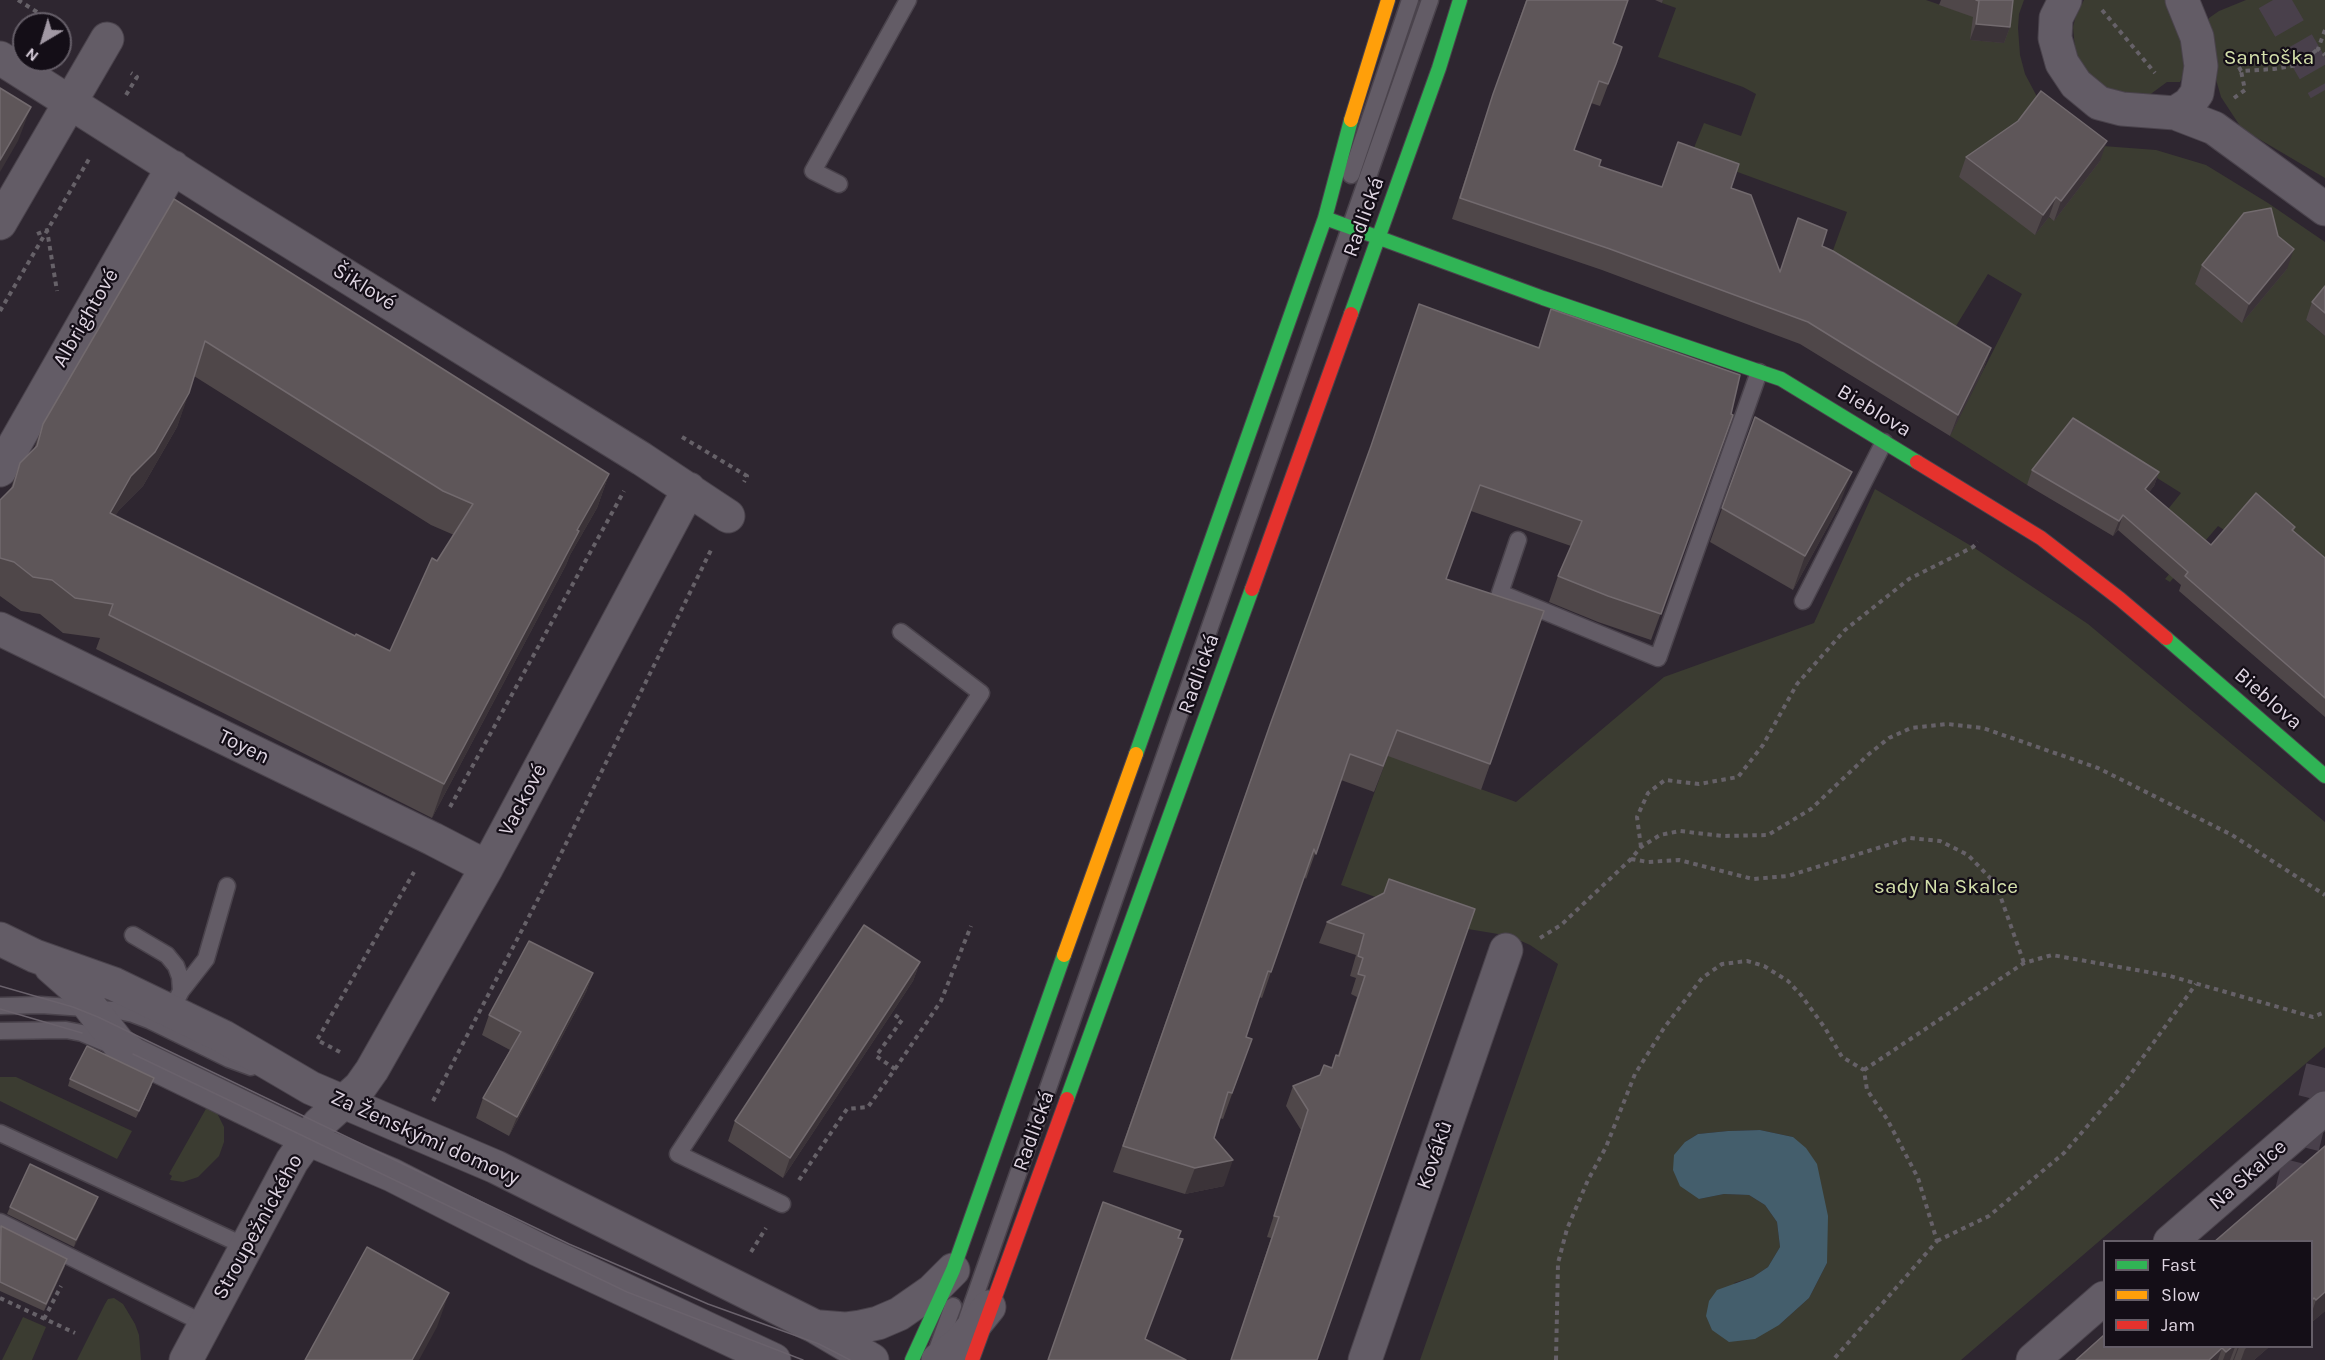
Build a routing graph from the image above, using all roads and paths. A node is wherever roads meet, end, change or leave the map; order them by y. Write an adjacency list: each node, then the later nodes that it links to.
1 (18, 0): 10 (path)
2 (908, 0): 22 (lane)
3 (1388, 0): 24 (main road, Radlická)
4 (1410, 0): 24 (lane)
5 (1430, 0): 26 (lane)
6 (1460, 0): 29 (main road, Radlická)
7 (2065, 0): 19 (street)
8 (2182, 0): 19 (street)
9 (2101, 9): 19 (path)
10 (37, 12)
11 (2325, 30): 13 (path)
12 (107, 39): 18 (street)
13 (2318, 49): 14 (path); 15 (path)
14 (2325, 55)
15 (2238, 63)
16 (9, 64): 18 (street, Šiklové)
17 (137, 77): 20 (path)
18 (70, 102): 20 (street, Šiklové); 25 (street)
19 (2187, 103): 23 (street)
20 (108, 126): 21 (street, Šiklové); 27 (path)
21 (173, 167): 35 (street, Šiklové); 36 (street, Albrightové)
22 (839, 184)
23 (2325, 209)
24 (1330, 220): 26 (main road, Bieblova); 80 (main road, Radlická); 89 (lane)
25 (0, 223)
26 (1352, 228): 29 (main road, Bieblova); 89 (lane)
27 (47, 230): 28 (path); 30 (path); 31 (path)
28 (28, 238)
29 (1379, 238): 32 (main road, Bieblova); 82 (main road, Radlická)
30 (58, 298)
31 (0, 311)
32 (1759, 372): 34 (main road, Bieblova); 40 (lane)
33 (680, 436): 39 (path)
34 (1884, 442): 38 (main road, Bieblova); 41 (lane)
35 (642, 459): 37 (street, Šiklové); 45 (path)
36 (0, 470)
37 (689, 489): 39 (street, Šiklové); 48 (street, Vackové)
38 (1998, 511): 44 (main road, Bieblova); 46 (path)
39 (728, 516): 71 (path)
40 (1518, 540)
41 (1803, 601)
42 (0, 629): 45 (street, Toyen)
43 (901, 632): 75 (lane)
44 (2325, 776)
45 (433, 839): 48 (street, Toyen); 66 (path)
46 (1641, 847): 47 (path); 50 (path)
47 (1631, 859): 54 (path); 56 (path)
48 (487, 867): 66 (street, Vackové)
49 (227, 886): 58 (lane)
50 (2325, 895)
51 (971, 926): 65 (path)
52 (133, 935): 58 (lane)
53 (0, 939): 55 (street, Za Ženskými domovy)
54 (1506, 950): 94 (street, Kováků)
55 (35, 956): 58 (street, Za Ženskými domovy); 60 (street, Za Ženskými domovy)
56 (2024, 963): 57 (path); 67 (path)
57 (2196, 984): 61 (path); 78 (path)
58 (176, 1001): 68 (street, Za Ženskými domovy)
59 (0, 1006): 60 (lane)
60 (92, 1008): 64 (street, Za Ženskými domovy); 68 (lane)
61 (2325, 1012)
62 (892, 1013): 65 (path)
63 (0, 1030): 64 (lane)
64 (133, 1054): 74 (street, Za Ženskými domovy)
65 (895, 1069): 70 (path)
66 (372, 1070): 69 (street, Vackové)
67 (1864, 1070): 78 (path); 95 (path)
68 (293, 1079): 69 (street, Za Ženskými domovy)
69 (343, 1102): 74 (street, Stroupežnického); 87 (street, Za Ženskými domovy)
70 (868, 1107)
71 (434, 1108)
72 (2325, 1108): 77 (street, Na Skalce)
73 (0, 1133): 79 (lane)
74 (308, 1139): 79 (street, Stroupežnického); 91 (street, Za Ženskými domovy)
75 (782, 1204)
76 (0, 1222): 86 (lane)
77 (2172, 1240)
78 (1937, 1241): 96 (path)
79 (247, 1247): 86 (street, Stroupežnického)
80 (953, 1270): 87 (street); 93 (main road, Radlická)
81 (65, 1280): 85 (path)
82 (997, 1296): 89 (street)
83 (0, 1298): 85 (path)
84 (2103, 1300): 97 (street)
85 (44, 1319): 88 (path)
86 (205, 1324): 90 (street, Stroupežnického)
87 (814, 1326): 92 (street, Za Ženskými domovy)
88 (75, 1333)
89 (951, 1357)
90 (186, 1360)
91 (774, 1360)
92 (872, 1360)
93 (912, 1360)
94 (1365, 1360)
95 (1556, 1360)
96 (1833, 1360)
97 (2033, 1360)

